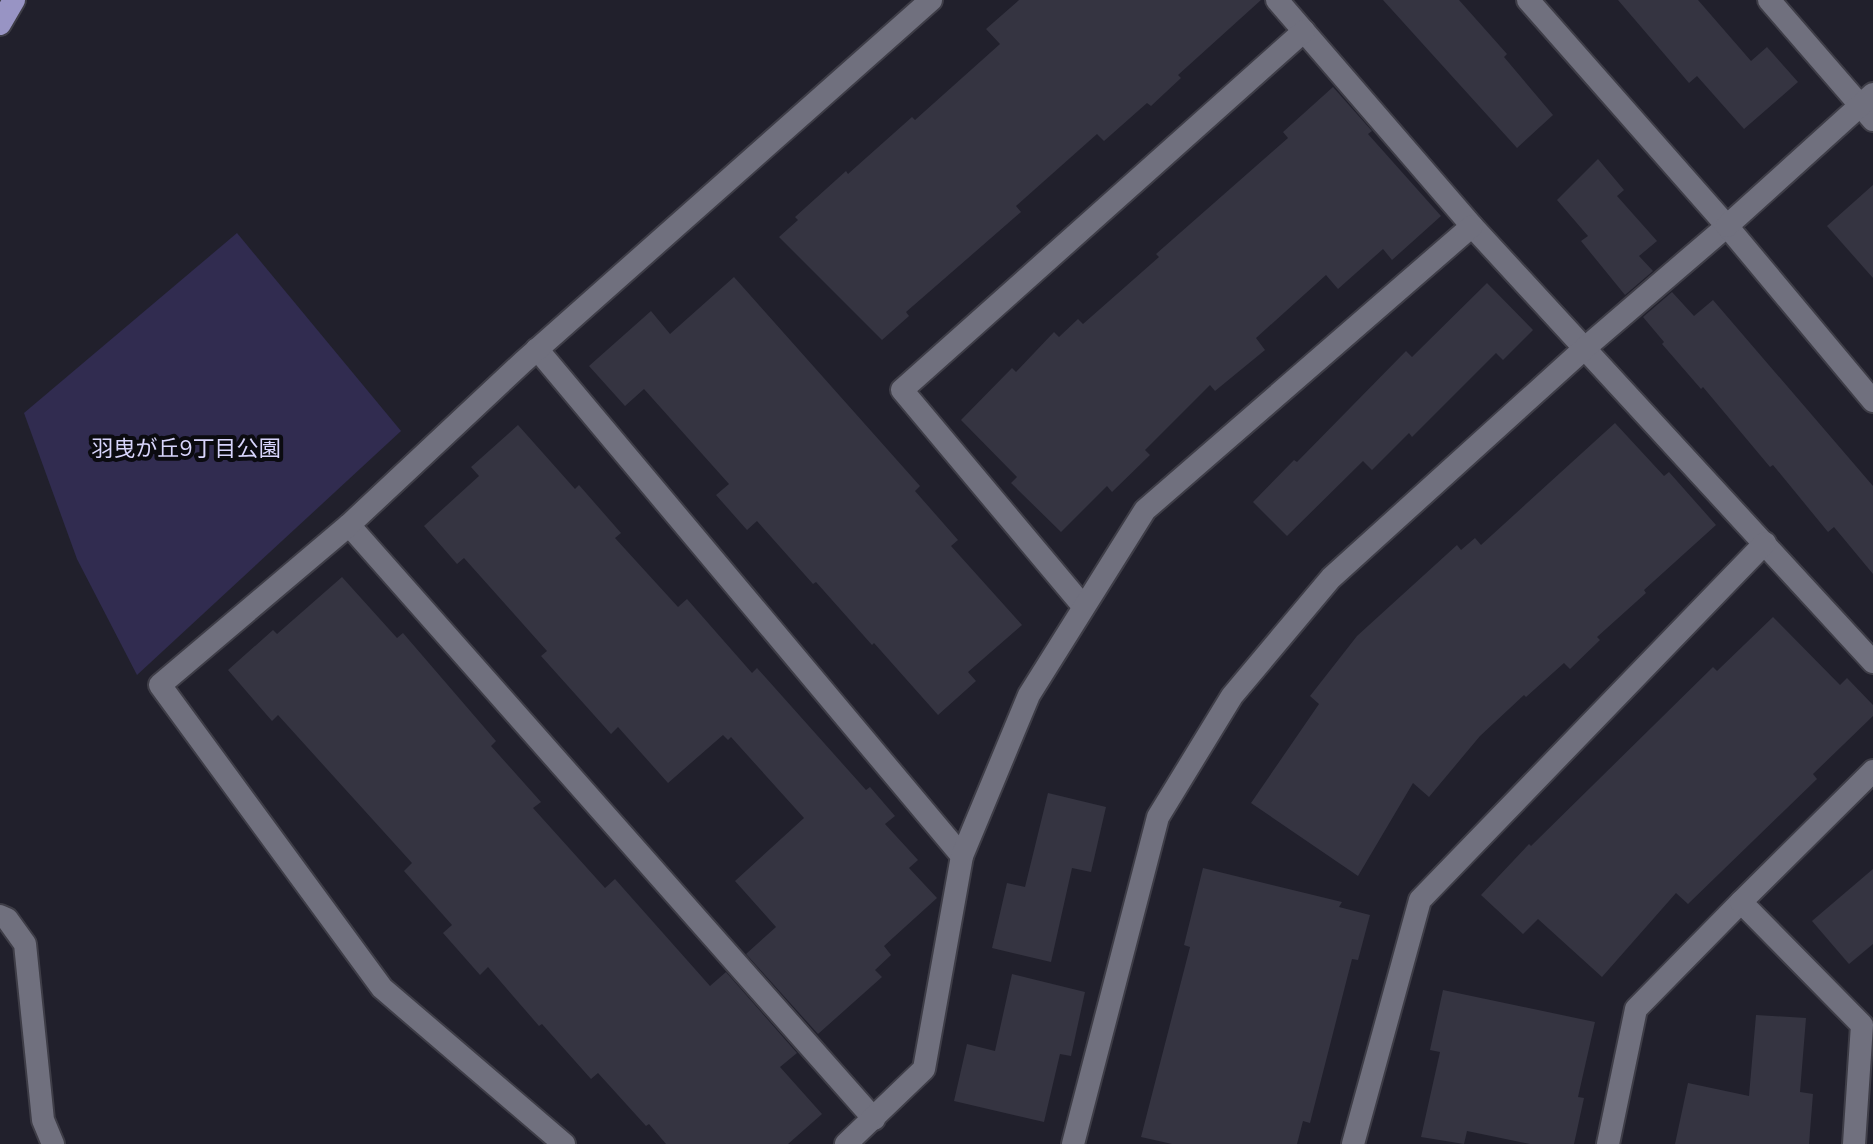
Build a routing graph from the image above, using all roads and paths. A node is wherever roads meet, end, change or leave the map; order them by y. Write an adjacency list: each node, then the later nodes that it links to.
1 (14, 0): 6 (main road)
2 (931, 0): 12 (street)
3 (1277, 0): 7 (street)
4 (1528, 0): 10 (street)
5 (1769, 0): 8 (street)
6 (0, 24)
7 (1304, 31): 9 (street); 16 (street)
8 (1869, 107): 10 (street)
9 (1472, 226): 11 (street); 16 (street)
10 (1727, 226): 11 (street); 13 (street)
11 (1585, 348): 15 (street); 26 (street)
12 (537, 349): 14 (street); 19 (street)
13 (1873, 401)
14 (349, 525): 22 (street); 24 (street)
15 (1765, 543): 17 (street); 27 (street)
16 (1083, 606): 19 (street)
17 (1873, 662)
18 (1873, 771): 20 (street)
19 (962, 856): 22 (street)
20 (1741, 902): 28 (street); 29 (street)
21 (0, 916): 23 (street)
22 (874, 1119): 25 (street)
23 (53, 1144)
24 (564, 1144)
25 (846, 1144)
26 (1073, 1144)
27 (1353, 1144)
28 (1608, 1144)
29 (1854, 1144)

